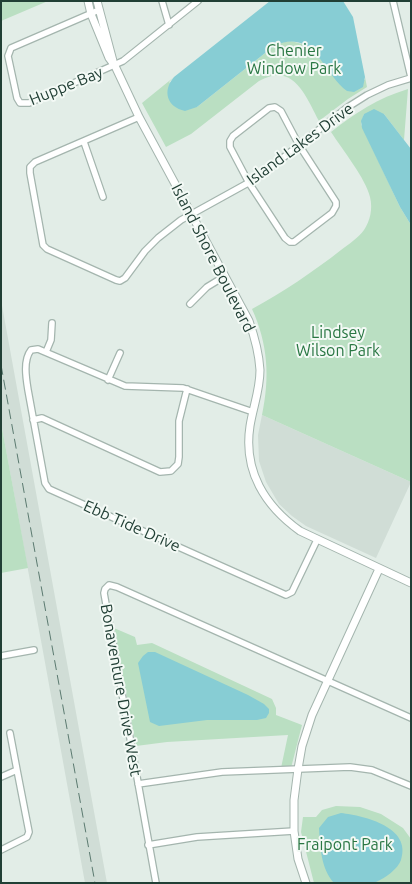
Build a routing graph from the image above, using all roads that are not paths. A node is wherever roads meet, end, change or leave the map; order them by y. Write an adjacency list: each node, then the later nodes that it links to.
1 (88, 1): 7 (street, Island Shore Boulevard)
2 (97, 1): 6 (street, Island Shore Boulevard)
3 (162, 1): 8 (street)
4 (198, 1): 8 (street)
5 (393, 1): 10 (street)
6 (99, 10): 7 (street, Huppe Bay); 9 (street, Island Shore Boulevard)
7 (91, 14): 9 (street, Island Shore Boulevard); 9 (street, Huppe Bay)
8 (169, 25): 9 (street)
9 (115, 66): 11 (street, Island Shore Boulevard)
10 (411, 78): 13 (street, Island Lakes Drive)
11 (139, 117): 12 (street); 16 (street, Island Shore Boulevard)
12 (84, 142): 15 (street); 16 (street, Island Lakes Drive)
13 (299, 145): 14 (street, Island Lakes Drive); 14 (street); 14 (street)
14 (249, 183): 16 (street, Island Lakes Drive)
15 (103, 197)
16 (191, 214): 17 (street, Island Shore Boulevard)
17 (225, 276): 18 (street); 24 (street, Island Shore Boulevard)
18 (190, 304)
19 (52, 323): 20 (street)
20 (46, 352): 22 (street); 25 (street, Ebb Tide Drive)
21 (120, 353): 22 (street)
22 (108, 380): 23 (street)
23 (186, 389): 24 (street); 25 (street)
24 (253, 412): 26 (street, Island Shore Boulevard)
25 (33, 420): 26 (street, Ebb Tide Drive)
26 (317, 540): 27 (street, Island Shore Boulevard)
27 (379, 569): 28 (street, Island Shore Boulevard); 31 (street)
28 (411, 583)
29 (34, 650): 30 (street)
30 (1, 656)
31 (327, 681): 32 (street); 34 (street); 37 (street, Bonaventure Drive West)
32 (411, 718)
33 (10, 733): 35 (street)
34 (298, 769): 37 (street); 38 (street); 39 (street)
35 (17, 770): 36 (street); 41 (street)
36 (1, 776)
37 (138, 784): 40 (street, Bonaventure Drive West)
38 (411, 786)
39 (294, 831): 40 (street); 43 (street)
40 (148, 845): 42 (street, Bonaventure Drive West)
41 (1, 850)
42 (156, 883)
43 (306, 883)

